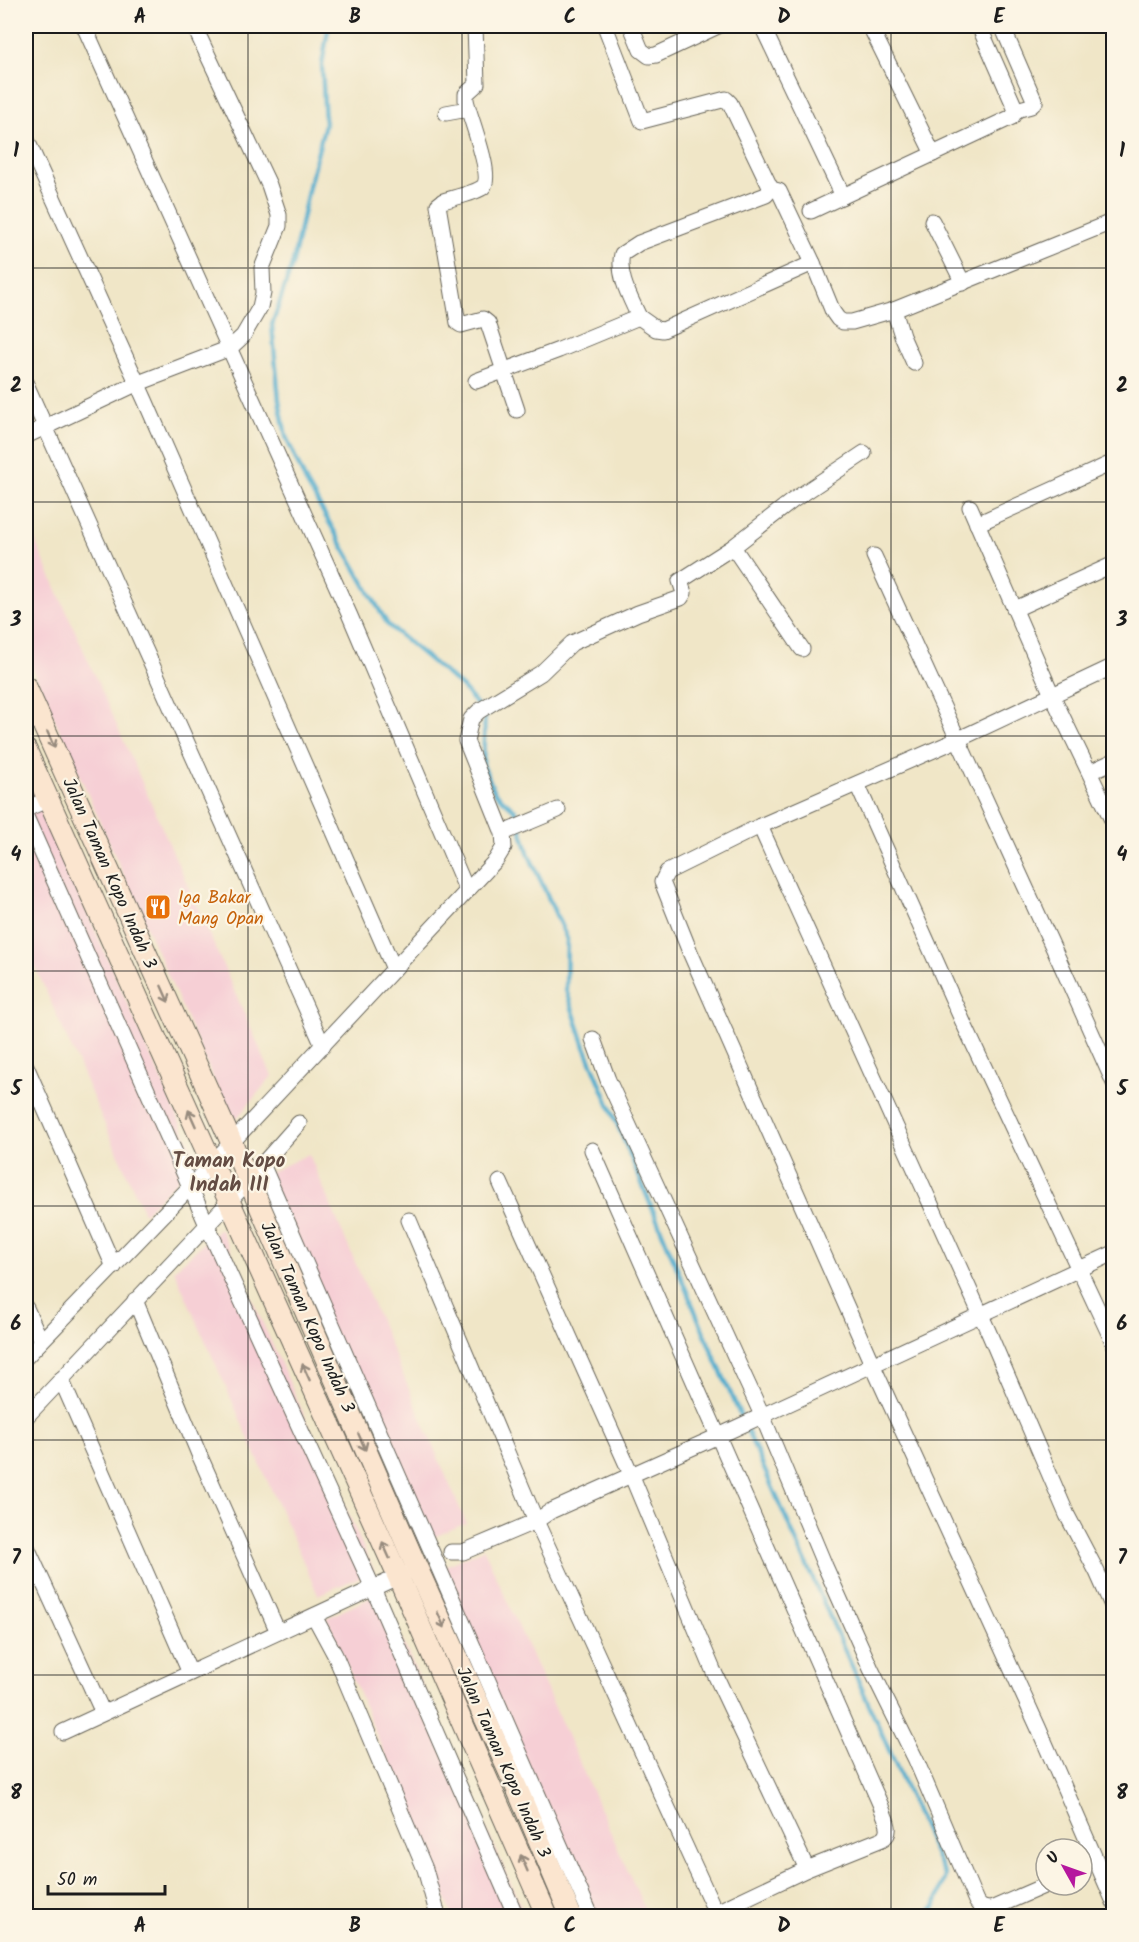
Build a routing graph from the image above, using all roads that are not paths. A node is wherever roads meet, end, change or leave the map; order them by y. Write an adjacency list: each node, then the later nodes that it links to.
1 (84, 26): 25 (street)
2 (194, 26): 25 (street)
3 (475, 26): 11 (street)
4 (605, 26): 16 (street)
5 (631, 26): 6 (street)
6 (718, 26)
7 (762, 26): 17 (street)
8 (870, 26): 15 (street)
9 (979, 26): 12 (street)
10 (1002, 26): 12 (street)
11 (468, 109): 13 (street); 27 (street)
12 (1016, 110): 15 (street)
13 (446, 113)
14 (26, 138): 30 (street)
15 (933, 154): 17 (street)
16 (771, 189): 21 (street); 24 (street)
17 (843, 196): 18 (street)
18 (811, 211)
19 (932, 220): 22 (street)
20 (1113, 221): 22 (street)
21 (813, 263): 23 (street); 24 (street)
22 (963, 283): 23 (street)
23 (894, 310): 26 (street)
24 (639, 316): 27 (street)
25 (230, 348): 30 (street); 58 (street)
26 (914, 363)
27 (503, 370): 28 (street); 31 (street)
28 (476, 381)
29 (26, 384): 32 (street)
30 (136, 384): 32 (street); 59 (street)
31 (517, 410)
32 (45, 426): 33 (street); 61 (street)
33 (26, 436)
34 (864, 453): 38 (street)
35 (1113, 462): 37 (street)
36 (970, 507): 37 (street)
37 (977, 524): 41 (street)
38 (733, 547): 42 (street); 57 (street)
39 (874, 556): 46 (street)
40 (1113, 564): 41 (street)
41 (1015, 609): 45 (street)
42 (802, 650)
43 (1113, 666): 45 (street)
44 (26, 687): 65 (main road, Jalan Taman Kopo Indah 3, one-way to 65)
45 (1052, 695): 46 (street); 49 (street)
46 (959, 738): 50 (street); 63 (street)
47 (26, 750): 51 (main road, Jalan Taman Kopo Indah 3)
48 (1113, 761): 49 (street)
49 (1090, 772): 55 (street)
50 (856, 784): 56 (street); 76 (street)
51 (49, 799): 52 (street); 67 (main road, Jalan Taman Kopo Indah 3, one-way to 51)
52 (26, 808)
53 (558, 810): 57 (street)
54 (26, 817): 70 (street)
55 (1113, 824)
56 (760, 826): 79 (street); 83 (street)
57 (507, 831): 58 (street)
58 (467, 891): 59 (street)
59 (394, 969): 61 (street)
60 (593, 1039): 86 (street)
61 (323, 1046): 65 (street)
62 (26, 1066): 75 (street)
63 (1113, 1083)
64 (299, 1123): 68 (street)
65 (231, 1142): 67 (street); 68 (main road, Jalan Taman Kopo Indah 3)
66 (592, 1150): 87 (street)
67 (212, 1164): 70 (street); 71 (main road, Jalan Taman Kopo Indah 3)
68 (255, 1172): 71 (street); 91 (main road, Jalan Taman Kopo Indah 3)
69 (500, 1182): 88 (street)
70 (190, 1187): 73 (street); 75 (street)
71 (229, 1202): 73 (street); 91 (main road, Jalan Taman Kopo Indah 3, one-way to 71)
72 (409, 1220): 89 (street)
73 (207, 1225): 77 (street); 92 (street)
74 (1113, 1253): 76 (street)
75 (114, 1267): 80 (street)
76 (1077, 1269): 79 (street); 81 (street)
77 (135, 1300): 84 (street); 95 (street)
78 (26, 1308): 80 (street)
79 (980, 1315): 83 (street); 93 (street)
80 (41, 1341): 82 (street)
81 (1113, 1344)
82 (26, 1357)
83 (872, 1364): 86 (street); 100 (street)
84 (61, 1379): 85 (street); 96 (street)
85 (26, 1417)
86 (758, 1417): 87 (street); 103 (street)
87 (722, 1434): 88 (street); 101 (street)
88 (631, 1474): 89 (street); 101 (street)
89 (535, 1517): 91 (street); 105 (street)
90 (26, 1545): 97 (street)
91 (417, 1568): 92 (street); 99 (main road, Jalan Taman Kopo Indah 3); 108 (main road, Jalan Taman Kopo Indah 3, one-way to 91)
92 (373, 1588): 94 (street); 107 (street)
93 (1113, 1610)
94 (314, 1616): 95 (street); 106 (street)
95 (278, 1632): 96 (street)
96 (190, 1673): 97 (street)
97 (103, 1713): 98 (street)
98 (63, 1732)
99 (525, 1788): 109 (main road, Jalan Taman Kopo Indah 3); 110 (street)
100 (1078, 1837)
101 (807, 1869): 105 (street)
102 (1094, 1874): 104 (street)
103 (1034, 1890)
104 (1113, 1902)
105 (712, 1915)
106 (438, 1917)
107 (516, 1917)
108 (547, 1917)
109 (571, 1917)
110 (591, 1917)

